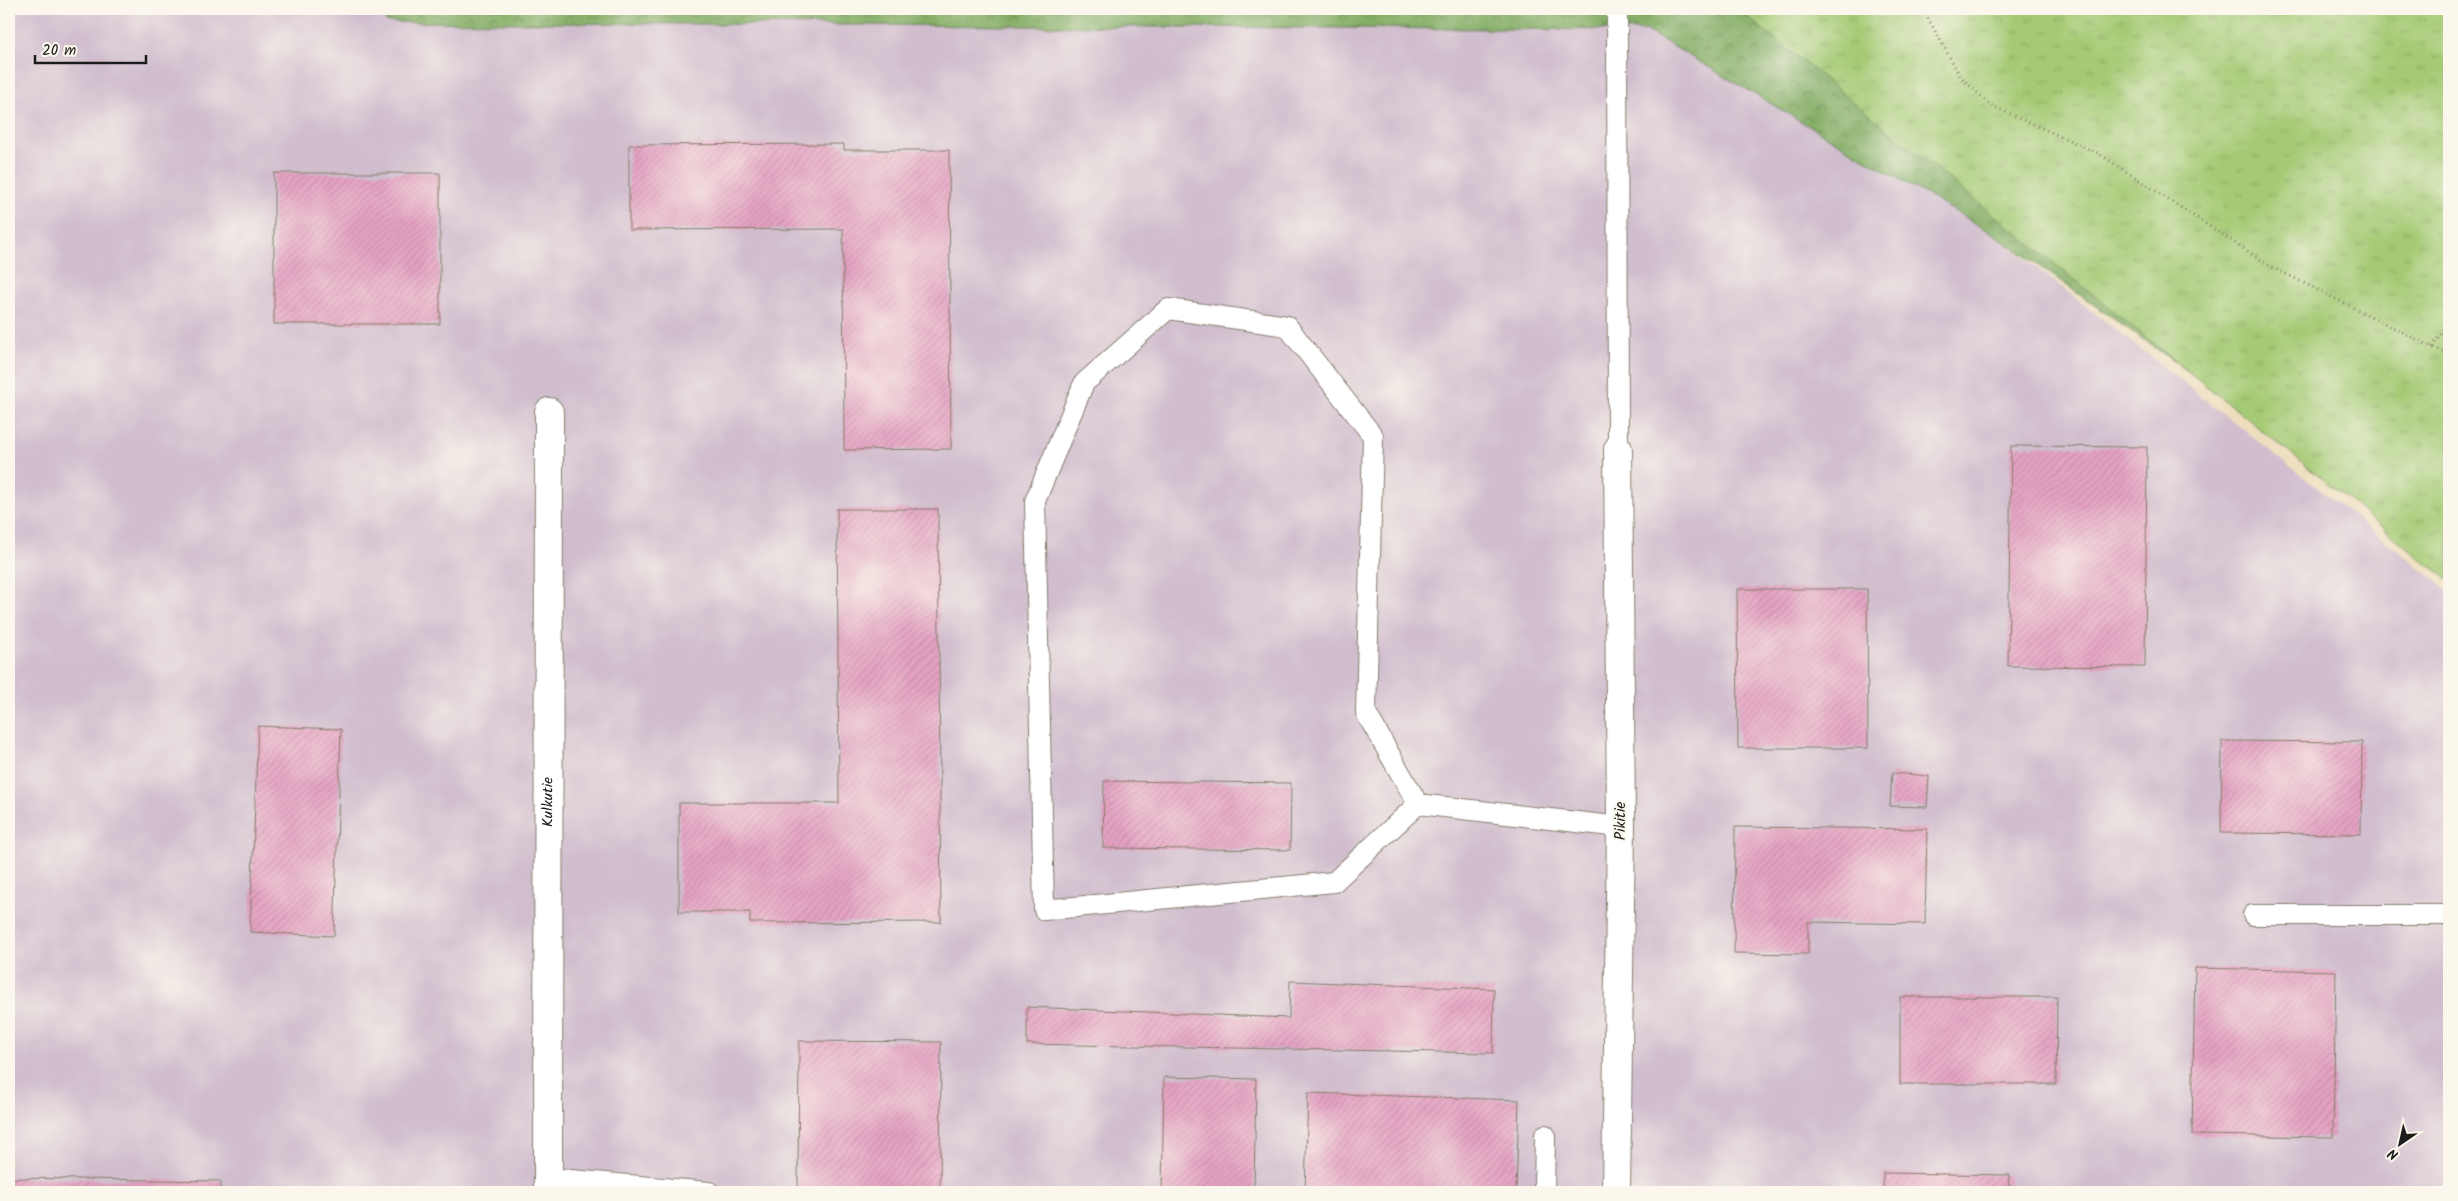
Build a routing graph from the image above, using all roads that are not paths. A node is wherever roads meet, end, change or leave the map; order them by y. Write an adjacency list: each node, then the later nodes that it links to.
1 (1617, 9): 3 (lane)
2 (550, 412): 9 (street, Kulkutie)
3 (1618, 449): 5 (street, Pikitie)
4 (1418, 804): 4 (lane); 5 (lane)
5 (1621, 827): 12 (street, Pikitie)
6 (2449, 914): 7 (lane)
7 (2253, 915)
8 (1545, 1135): 11 (lane)
9 (548, 1185): 10 (lane)
10 (709, 1192)
11 (1544, 1192)
12 (1616, 1192)

